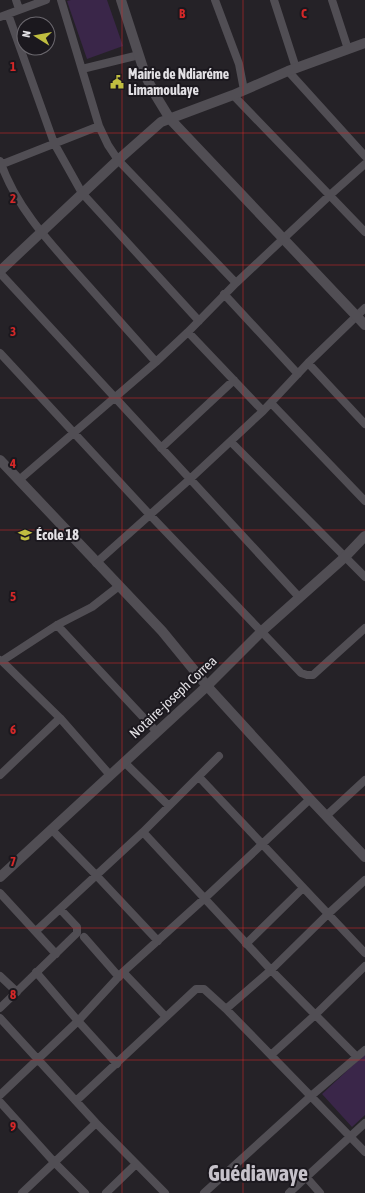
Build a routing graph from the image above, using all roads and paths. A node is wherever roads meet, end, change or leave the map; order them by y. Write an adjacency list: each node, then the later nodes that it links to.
1 (16, 0): 8 (street)
2 (46, 0): 8 (street)
3 (61, 0): 13 (street)
4 (121, 0): 12 (street)
5 (215, 0): 15 (street)
6 (274, 0): 14 (street)
7 (332, 0): 11 (street)
8 (19, 10): 9 (street)
9 (4, 15): 19 (street)
10 (365, 42): 11 (street)
11 (348, 49): 14 (street)
12 (139, 55): 13 (street); 17 (street)
13 (82, 69): 18 (street)
14 (292, 70): 15 (street); 20 (street)
15 (244, 90): 16 (street)
16 (233, 95): 17 (street); 25 (street)
17 (170, 118): 21 (street); 28 (street)
18 (100, 126): 19 (street); 21 (street)
19 (54, 143): 22 (street); 24 (street)
20 (365, 156)
21 (118, 160): 24 (street); 30 (street)
22 (0, 164): 27 (street)
23 (365, 164): 25 (street)
24 (82, 193): 27 (street); 34 (street)
25 (330, 195): 26 (street); 28 (street)
26 (365, 232)
27 (40, 233): 29 (street); 38 (street)
28 (283, 239): 30 (street); 33 (street)
29 (0, 272): 42 (street)
30 (236, 283): 31 (street)
31 (224, 294): 34 (street); 40 (street)
32 (365, 308): 33 (street)
33 (357, 316): 35 (street); 39 (street)
34 (199, 321): 36 (street)
35 (365, 325)
36 (188, 332): 38 (street); 41 (street)
37 (0, 353): 46 (street)
38 (156, 362): 42 (street)
39 (308, 363): 40 (street); 45 (street)
40 (298, 374): 43 (street)
41 (234, 380): 44 (street); 48 (street)
42 (114, 398): 46 (street); 48 (street)
43 (271, 403): 44 (street); 53 (street)
44 (263, 411): 47 (street)
45 (365, 424)
46 (74, 433): 51 (street); 54 (street)
47 (231, 442): 52 (street); 56 (street)
48 (161, 448): 52 (street)
49 (0, 460): 50 (street)
50 (4, 471): 51 (street)
51 (19, 480): 57 (street)
52 (190, 480): 54 (street); 60 (street)
53 (365, 501)
54 (150, 515): 57 (street); 63 (street)
55 (365, 536): 56 (street, Notaire-joseph Correa)
56 (345, 557): 58 (street); 60 (street, Notaire-joseph Correa)
57 (96, 563): 59 (street)
58 (365, 577)
59 (119, 586): 61 (street); 65 (street)
60 (300, 597): 63 (street, Notaire-joseph Correa)
61 (57, 625): 64 (street); 67 (street)
62 (365, 628): 63 (street)
63 (262, 631): 65 (street, Notaire-joseph Correa)
64 (1, 661): 66 (street)
65 (206, 686): 67 (street, Notaire-joseph Correa); 74 (street)
66 (60, 718): 70 (street); 71 (street)
67 (156, 731): 69 (street, Notaire-joseph Correa)
68 (219, 756): 72 (street)
69 (124, 762): 71 (street, Notaire-joseph Correa); 75 (street)
70 (0, 775)
71 (110, 775): 77 (street, Notaire-joseph Correa)
72 (199, 777): 75 (street); 79 (street)
73 (365, 780): 76 (street)
74 (310, 799): 76 (street); 79 (street)
75 (168, 806): 78 (street)
76 (326, 816): 80 (street)
77 (52, 830): 81 (street); 82 (street, Notaire-joseph Correa)
78 (143, 832): 81 (street); 86 (street)
79 (262, 844): 84 (street); 86 (street)
80 (365, 857)
81 (96, 875): 87 (street); 91 (street)
82 (0, 877)
83 (365, 880): 88 (street)
84 (304, 888): 88 (street); 92 (street)
85 (0, 893): 89 (street)
86 (205, 898): 91 (street); 92 (street)
87 (60, 909): 89 (street); 94 (street)
88 (328, 914): 93 (street); 96 (street)
89 (36, 931): 94 (street)
90 (84, 937): 98 (street)
91 (158, 941): 98 (street)
92 (246, 944): 96 (street)
93 (365, 953)
94 (56, 954): 97 (street)
95 (365, 966): 103 (street)
96 (271, 970): 102 (street); 103 (street)
97 (36, 972): 100 (street); 106 (street)
98 (121, 974): 104 (street); 106 (street)
99 (0, 976): 100 (street)
100 (17, 992): 101 (street)
101 (0, 1008)
102 (226, 1009): 104 (street); 108 (street)
103 (315, 1015): 108 (street); 109 (street)
104 (166, 1017): 111 (street)
105 (0, 1018): 110 (street)
106 (78, 1021): 110 (street); 111 (street)
107 (365, 1050): 109 (street)
108 (271, 1055): 113 (street)
109 (357, 1057): 113 (street)
110 (38, 1059): 112 (street); 114 (street)
111 (117, 1064): 114 (street)
112 (0, 1095)
113 (311, 1096): 118 (street); 127 (street)
114 (76, 1101): 116 (street)
115 (0, 1102): 120 (street)
116 (96, 1123): 120 (street); 121 (street)
117 (365, 1124): 118 (street)
118 (351, 1137): 119 (street); 122 (street)
119 (365, 1152)
120 (55, 1163): 123 (street); 124 (street)
121 (136, 1164): 125 (street); 126 (street)
122 (306, 1177): 128 (street); 129 (street)
123 (22, 1193)
124 (85, 1193)
125 (106, 1193)
126 (165, 1193)
127 (204, 1193)
128 (289, 1193)
129 (320, 1193)

